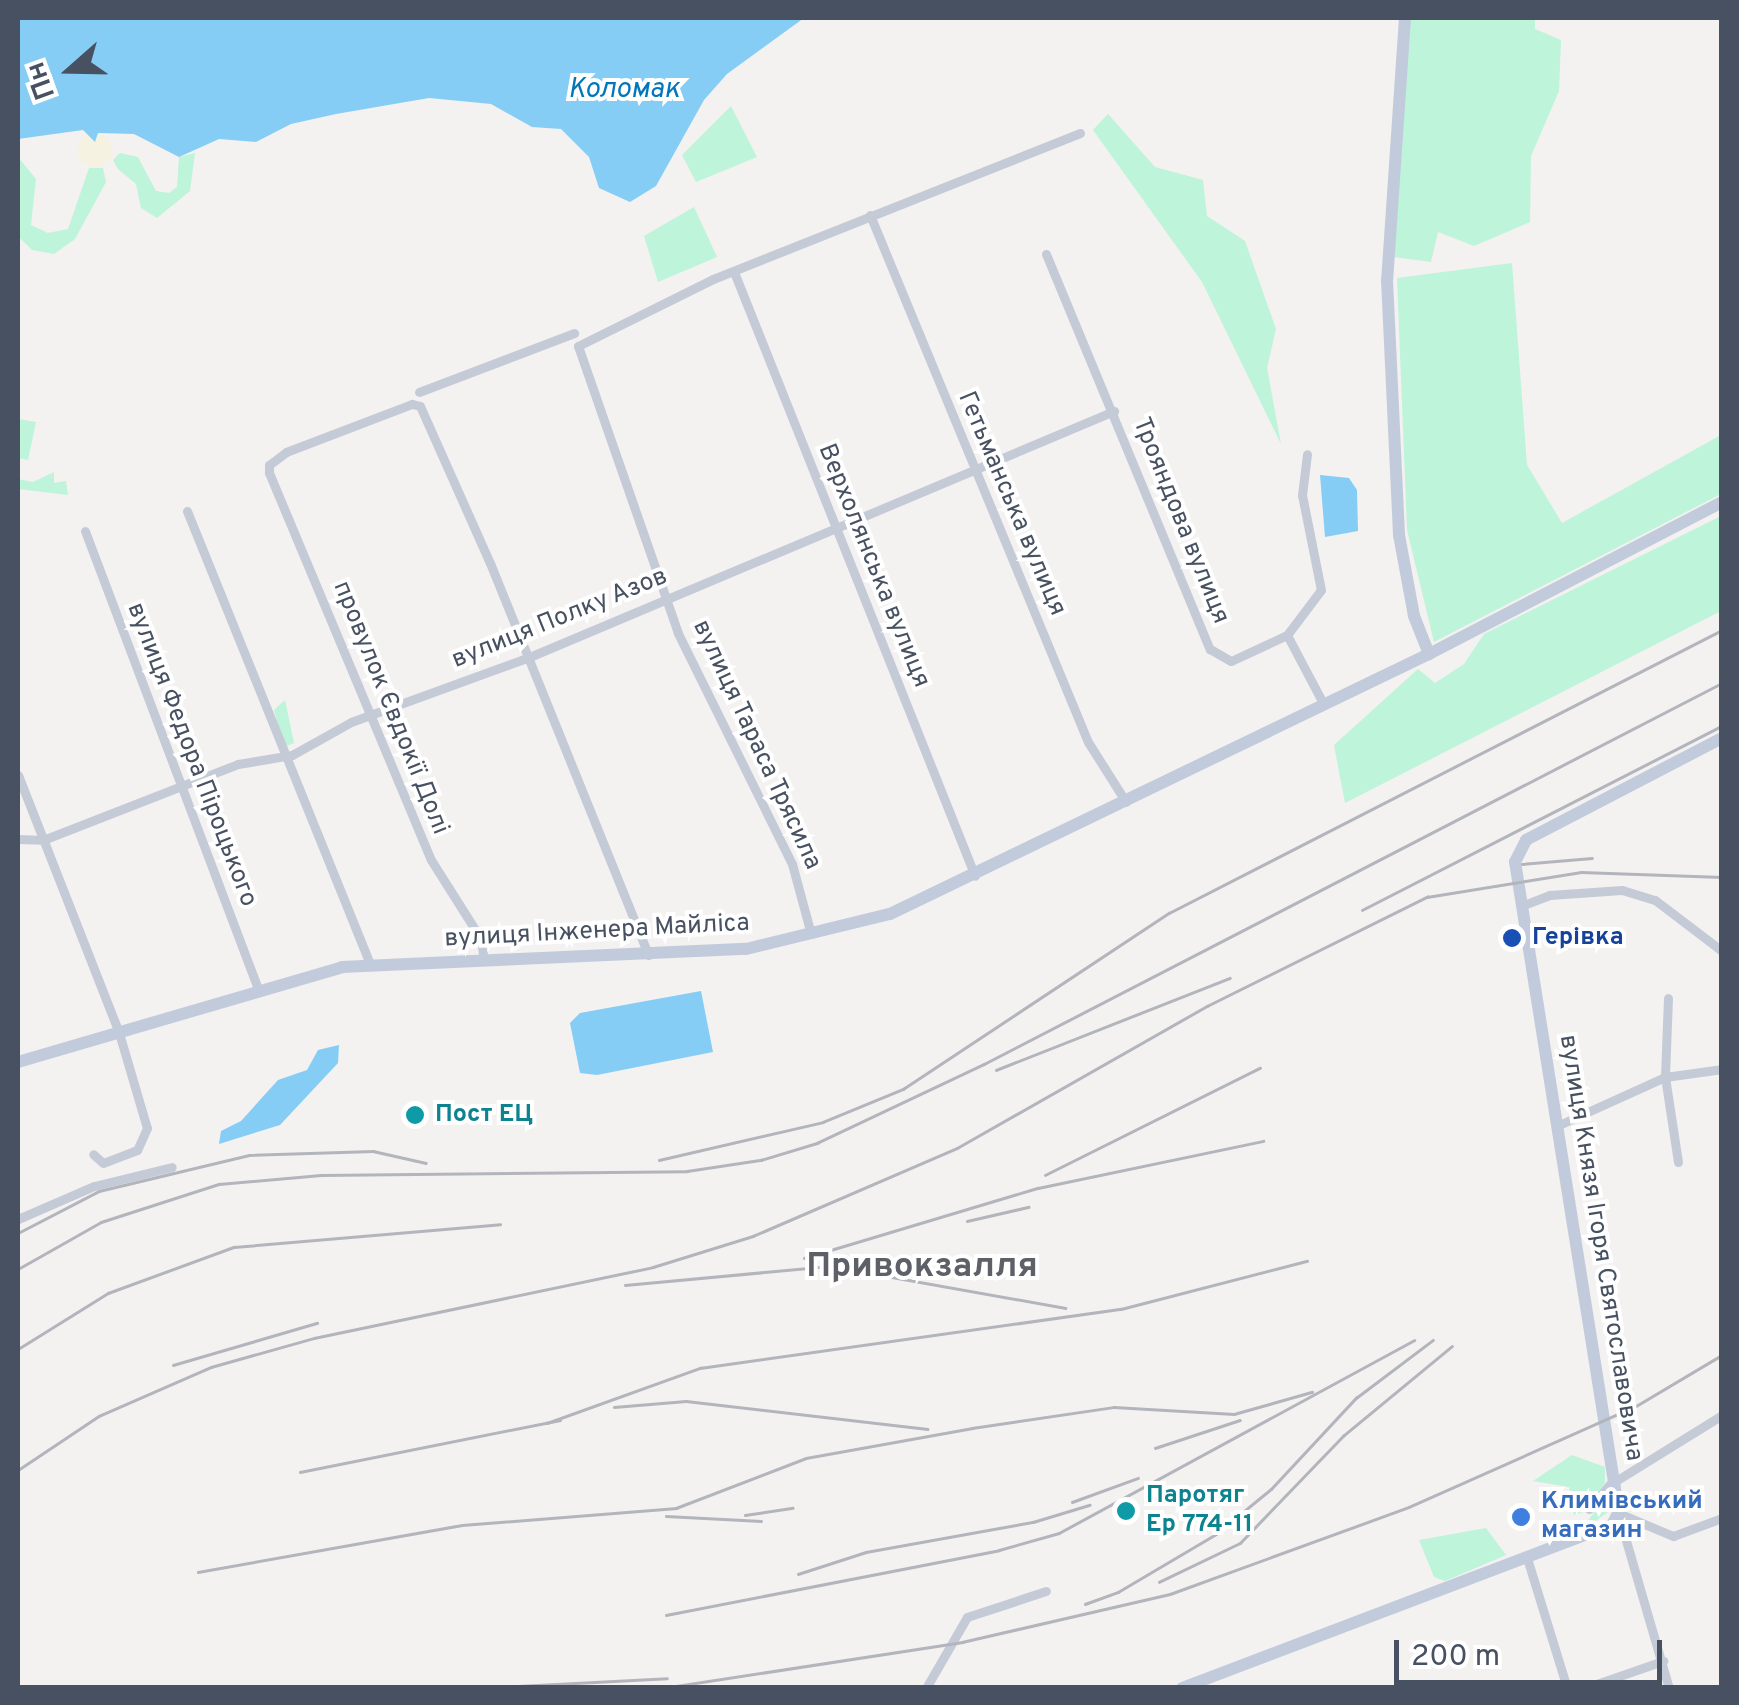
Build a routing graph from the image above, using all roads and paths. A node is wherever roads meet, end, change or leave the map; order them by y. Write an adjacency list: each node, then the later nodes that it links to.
1 (1405, 18): 17 (street)
2 (1080, 132): 3 (street)
3 (870, 215): 5 (street); 10 (street, Гетьманська вулиця)
4 (1046, 254): 8 (street, Трояндова вулиця)
5 (734, 272): 13 (street, Верхолянська вулиця); 15 (street, вулиця Тараса Трясила)
6 (574, 333): 7 (street)
7 (419, 392)
8 (1114, 411): 10 (street, вулиця Полку Азов); 16 (street, Трояндова вулиця)
9 (1307, 454): 16 (street)
10 (975, 470): 13 (street, вулиця Полку Азов); 25 (street, Гетьманська вулиця)
11 (1722, 502): 17 (street, вулиця Інженера Майліса)
12 (187, 512): 22 (street)
13 (835, 526): 15 (street, вулиця Полку Азов); 28 (street, Верхолянська вулиця)
14 (86, 531): 24 (street, вулиця Федора Піроцького)
15 (670, 596): 18 (street, вулиця Полку Азов); 30 (street, вулиця Тараса Трясила)
16 (1287, 635): 19 (street)
17 (1430, 654): 19 (street, вулиця Інженера Майліса)
18 (527, 658): 20 (street, вулиця Полку Азов); 20 (street, провулок Євдокії Долі); 32 (street)
19 (1324, 706): 25 (street, вулиця Інженера Майліса)
20 (372, 715): 22 (street, вулиця Полку Азов); 33 (street, провулок Євдокії Долі)
21 (1722, 738): 29 (street, вулиця Князя Ігоря Святославовича)
22 (282, 754): 24 (street, вулиця Полку Азов); 34 (street)
23 (18, 774): 27 (street)
24 (181, 787): 27 (street, вулиця Полку Азов); 35 (street, вулиця Федора Піроцького)
25 (1126, 802): 28 (street, вулиця Інженера Майліса)
26 (18, 840): 27 (street, вулиця Полку Азов)
27 (43, 840): 37 (street)
28 (975, 876): 30 (street, вулиця Інженера Майліса)
29 (1521, 906): 31 (street); 41 (street, вулиця Князя Ігоря Святославовича)
30 (812, 937): 32 (street, вулиця Інженера Майліса)
31 (1722, 951)
32 (649, 957): 33 (street, вулиця Інженера Майліса)
33 (484, 961): 34 (street, вулиця Інженера Майліса)
34 (371, 966): 35 (street, вулиця Інженера Майліса)
35 (259, 992): 37 (street, вулиця Інженера Майліса)
36 (1668, 998): 40 (street)
37 (118, 1034): 38 (street, вулиця Інженера Майліса); 42 (street)
38 (18, 1062)
39 (1722, 1069): 40 (street)
40 (1665, 1077): 41 (street); 43 (street)
41 (1559, 1125): 47 (street, вулиця Князя Ігоря Святославовича)
42 (92, 1154)
43 (1678, 1162)
44 (172, 1167): 45 (street)
45 (18, 1220)
46 (1722, 1415): 47 (street)
47 (1614, 1480): 48 (street); 49 (street, вулиця Князя Ігоря Святославовича)
48 (1589, 1509)
49 (1618, 1513): 50 (street); 51 (street); 53 (street)
50 (1722, 1518)
51 (1528, 1558): 55 (street); 56 (street)
52 (1046, 1591): 54 (street)
53 (1663, 1661): 57 (street); 58 (street)
54 (926, 1688)
55 (1182, 1688)
56 (1566, 1688)
57 (1585, 1688)
58 (1670, 1688)

